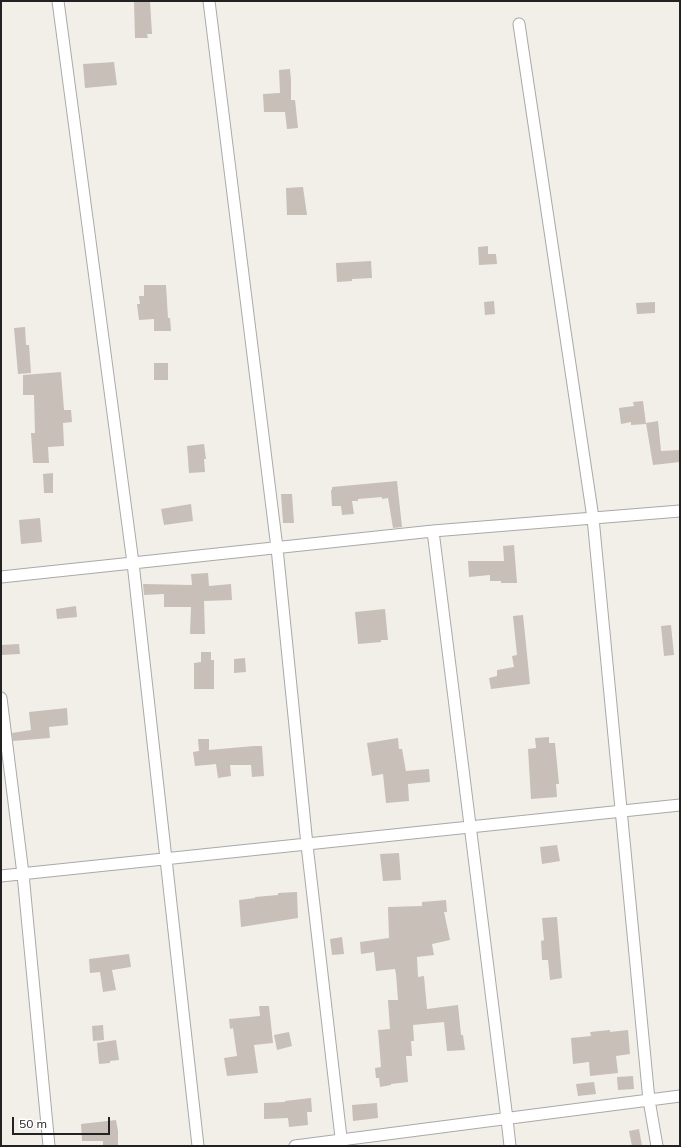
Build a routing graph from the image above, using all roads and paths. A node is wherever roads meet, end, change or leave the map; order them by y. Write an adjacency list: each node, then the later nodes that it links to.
1 (58, 1): 8 (street)
2 (209, 1): 7 (street)
3 (518, 24): 5 (street)
4 (680, 511): 5 (street)
5 (593, 518): 6 (street); 12 (street)
6 (433, 531): 7 (street); 13 (street)
7 (277, 548): 8 (street); 14 (street)
8 (133, 563): 9 (street); 15 (street)
9 (1, 577)
10 (1, 698): 16 (street)
11 (680, 805): 12 (street)
12 (621, 812): 13 (street); 19 (street)
13 (471, 828): 14 (street); 20 (street)
14 (308, 845): 15 (street); 21 (street)
15 (166, 860): 16 (street); 23 (street)
16 (23, 874): 17 (street); 22 (street)
17 (1, 876)
18 (680, 1096): 19 (street)
19 (649, 1100): 20 (street); 26 (street)
20 (507, 1119): 21 (street); 25 (street)
21 (341, 1143): 24 (street)
22 (49, 1146)
23 (198, 1146)
24 (295, 1146)
25 (510, 1146)
26 (657, 1146)

